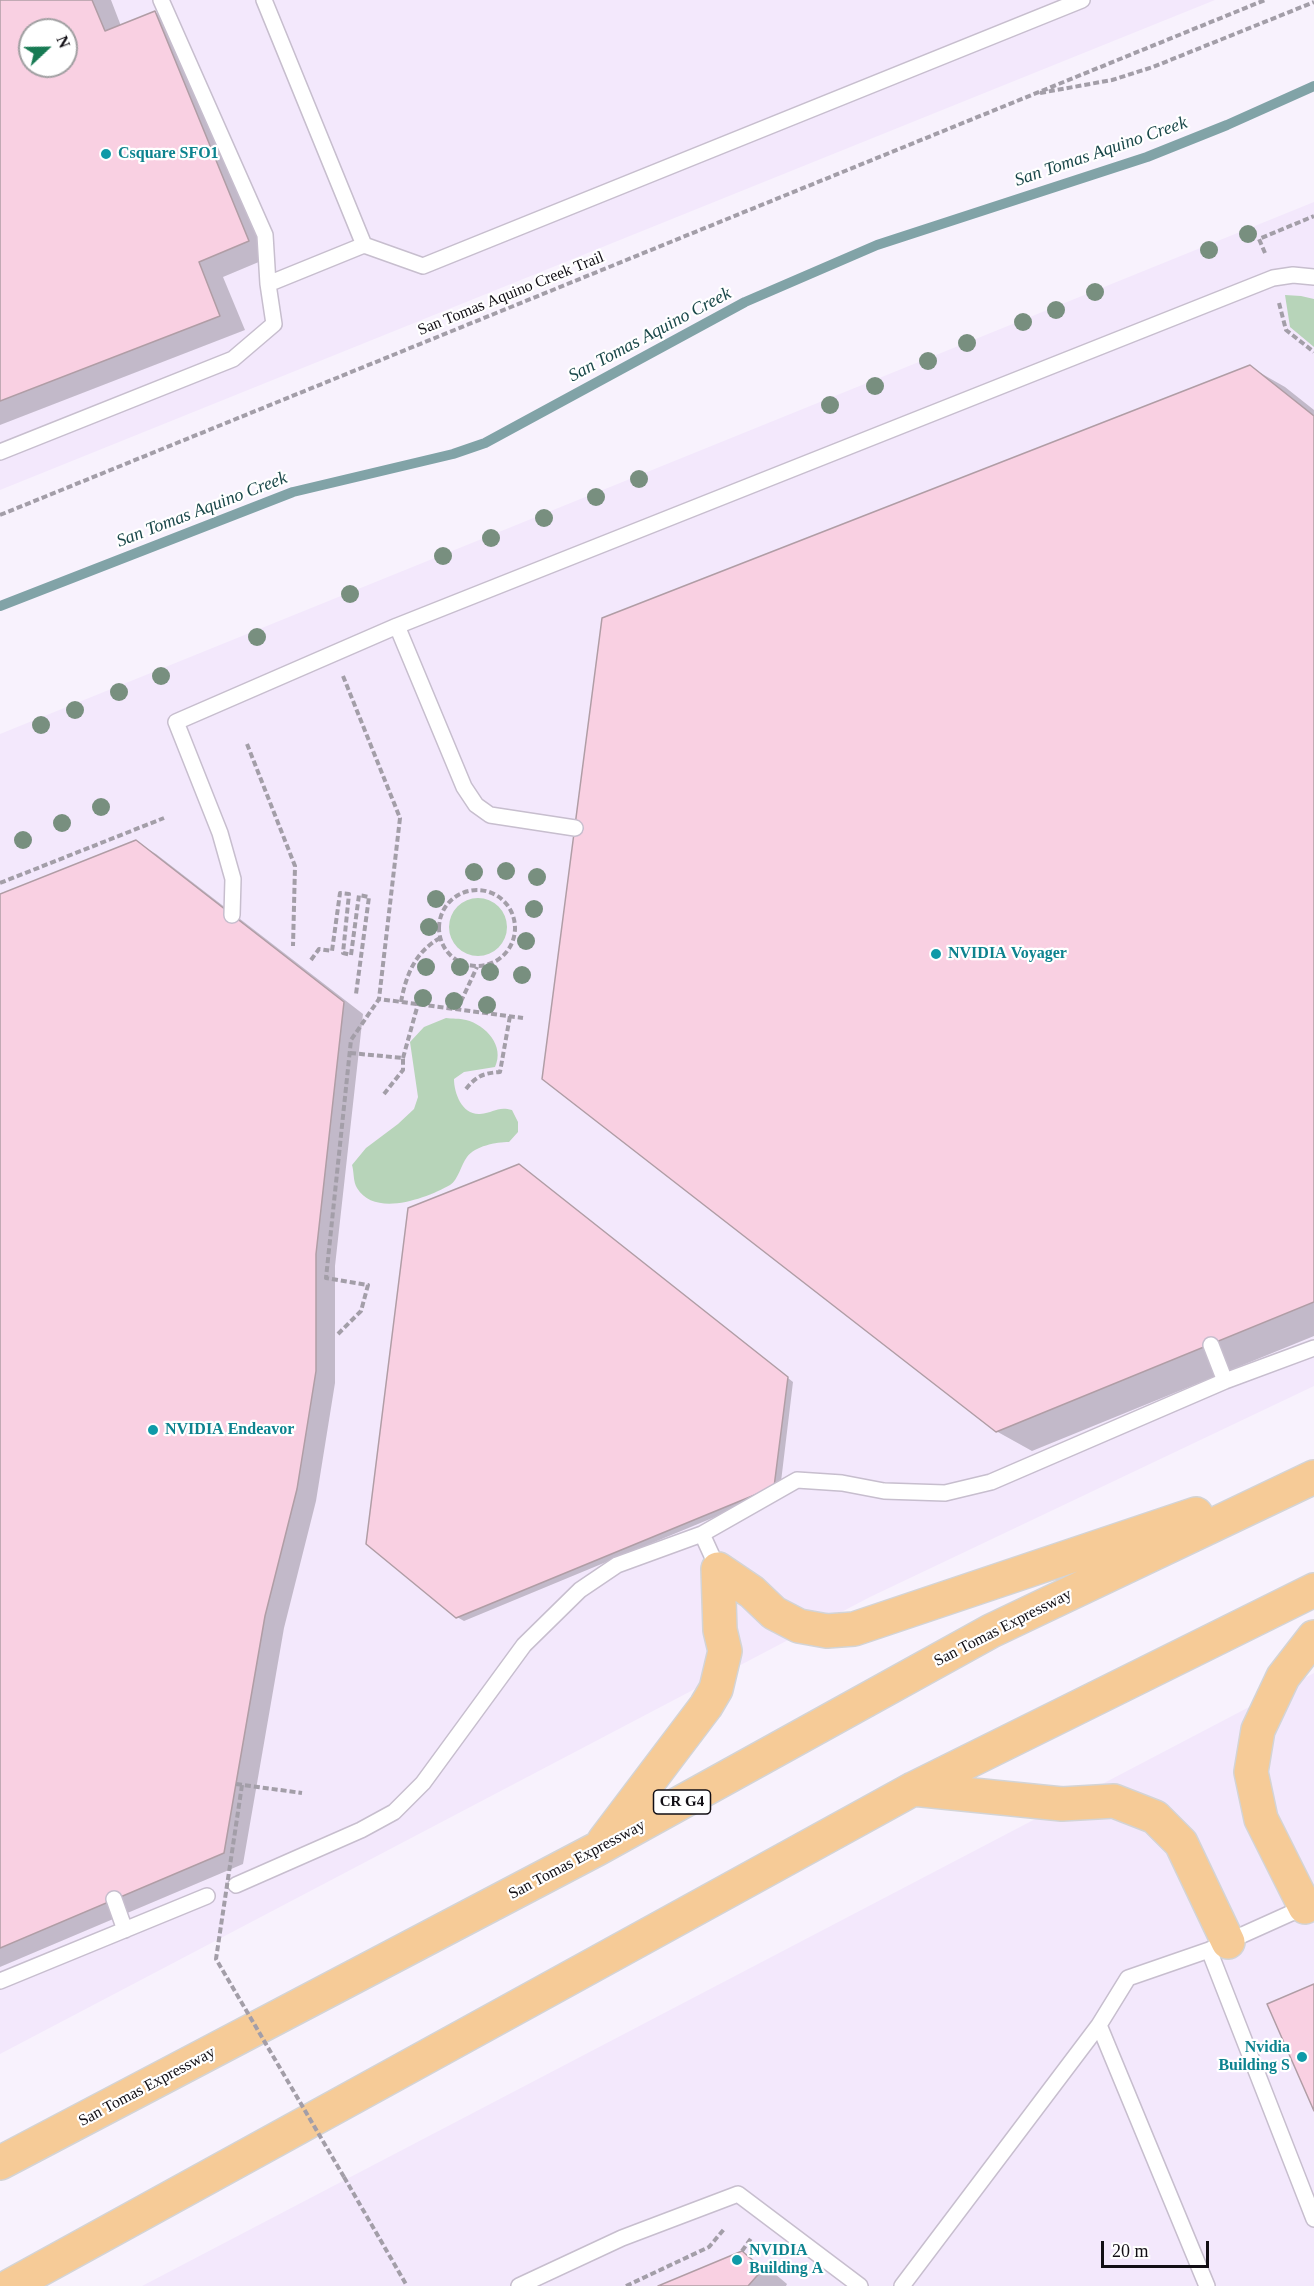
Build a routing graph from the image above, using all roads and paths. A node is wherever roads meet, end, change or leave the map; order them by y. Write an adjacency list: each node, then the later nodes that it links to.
1 (161, 0): 11 (lane)
2 (264, 0): 8 (lane)
3 (1082, 0): 8 (lane)
4 (1265, 0): 6 (path, San Tomas Aquino Creek Trail)
5 (1314, 2): 6 (path, San Tomas Aquino Creek Trail)
6 (1031, 95): 14 (path, San Tomas Aquino Creek Trail)
7 (1314, 216): 9 (path)
8 (364, 245): 11 (lane)
9 (1273, 278): 10 (lane); 12 (path); 15 (lane)
10 (1314, 278)
11 (267, 284): 13 (lane)
12 (1314, 351)
13 (0, 452)
14 (0, 515)
15 (397, 626): 16 (lane); 19 (lane)
16 (334, 653): 21 (lane); 27 (path)
17 (247, 744): 23 (path)
18 (164, 818): 20 (path)
19 (575, 828)
20 (0, 883)
21 (232, 915)
22 (440, 938): 25 (path); 25 (path); 28 (path)
23 (293, 946)
24 (311, 960): 26 (path)
25 (477, 967): 30 (path)
26 (356, 994)
27 (379, 999): 28 (path); 33 (path)
28 (401, 1002): 29 (path)
29 (418, 1004): 30 (path); 34 (path)
30 (457, 1010): 31 (path)
31 (510, 1016): 32 (path); 35 (path)
32 (523, 1018)
33 (350, 1053): 34 (path); 37 (path)
34 (404, 1059): 36 (path)
35 (466, 1089)
36 (384, 1094)
37 (338, 1334)
38 (1211, 1345): 40 (lane)
39 (1314, 1348): 40 (lane)
40 (1226, 1381): 42 (lane)
41 (1314, 1475): 43 (highway); 50 (highway, San Tomas Expressway / CR G4)
42 (702, 1534): 43 (lane); 51 (lane)
43 (718, 1569): 50 (highway)
44 (1314, 1590): 48 (highway)
45 (1314, 1637): 54 (highway)
46 (236, 1784): 47 (path)
47 (242, 1785): 49 (path); 67 (path, bridge)
48 (913, 1789): 56 (highway); 66 (highway)
49 (302, 1793)
50 (597, 1849): 59 (highway, San Tomas Expressway / CR G4)
51 (236, 1885)
52 (207, 1896): 55 (lane)
53 (114, 1899): 55 (lane)
54 (1310, 1905): 56 (lane)
55 (125, 1930): 57 (lane)
56 (1218, 1946): 58 (lane); 62 (lane)
57 (0, 1981)
58 (1099, 2025): 71 (lane); 72 (lane)
59 (54, 2136): 60 (highway); 61 (highway, San Tomas Expressway / CR G4)
60 (0, 2155)
61 (0, 2163)
62 (1314, 2219)
63 (730, 2221): 69 (path)
64 (757, 2229): 65 (path)
65 (742, 2251)
66 (10, 2286)
67 (407, 2286)
68 (519, 2286): 70 (lane)
69 (626, 2286)
70 (860, 2286)
71 (902, 2286)
72 (1207, 2286)

